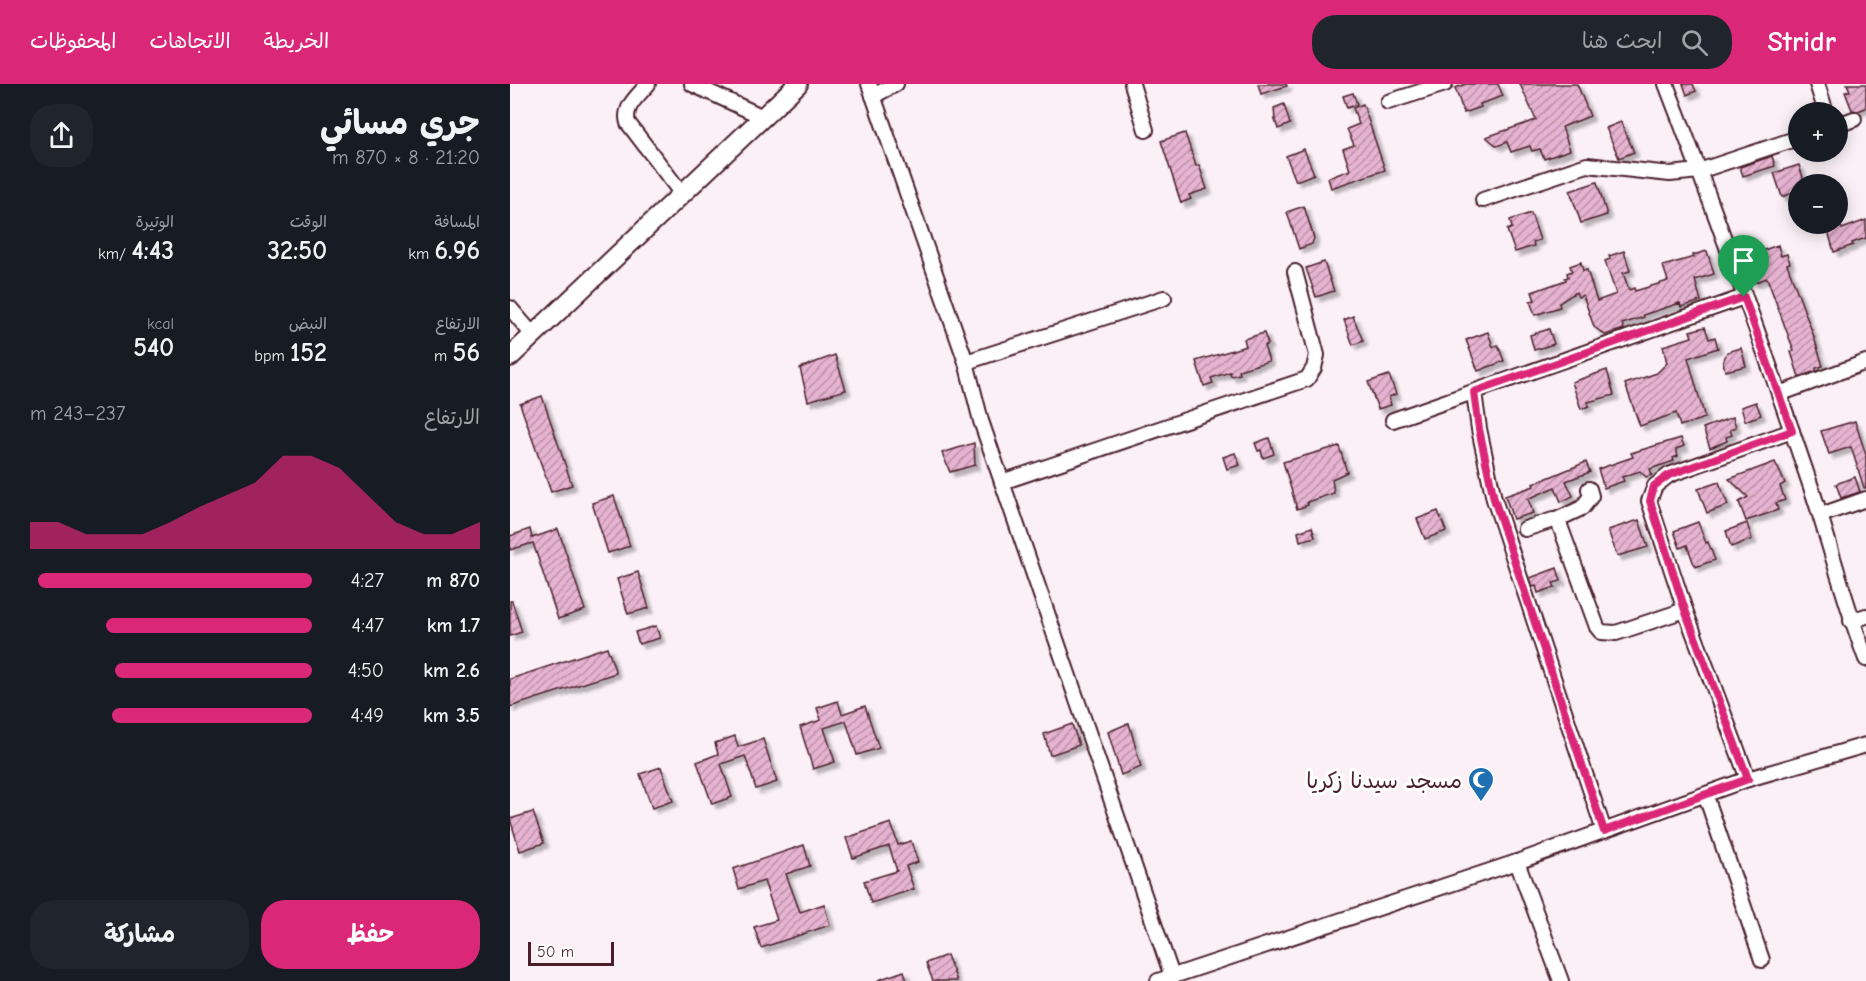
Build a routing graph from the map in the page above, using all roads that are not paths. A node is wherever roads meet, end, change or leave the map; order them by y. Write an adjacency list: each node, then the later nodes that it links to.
1 (648, 84): 18 (street)
2 (692, 84): 12 (street)
3 (798, 84): 12 (street)
4 (896, 84): 9 (street)
5 (1132, 84): 15 (street)
6 (1445, 84): 10 (street)
7 (1666, 84): 17 (street)
8 (1817, 84): 11 (street)
9 (871, 90): 26 (street)
10 (1388, 102)
11 (1823, 102)
12 (763, 117): 18 (street)
13 (1854, 119): 14 (street)
14 (1848, 121)
15 (1146, 130)
16 (1788, 141): 17 (street)
17 (1700, 171): 19 (street); 21 (street)
18 (682, 194): 24 (street)
19 (1483, 200)
20 (1295, 272): 32 (street)
21 (1744, 297): 28 (street); 29 (street)
22 (1164, 298): 26 (street)
23 (510, 308): 24 (street)
24 (533, 335): 25 (street)
25 (510, 357)
26 (966, 362): 32 (street)
27 (1866, 362): 29 (street)
28 (1474, 392): 30 (street); 45 (street)
29 (1779, 394): 31 (street)
30 (1393, 420)
31 (1792, 431): 35 (street); 38 (street)
32 (1002, 482): 48 (street)
33 (1589, 489): 36 (street)
34 (1866, 499): 35 (street)
35 (1821, 515): 40 (street)
36 (1556, 520): 37 (street); 38 (street)
37 (1525, 529)
38 (1685, 610): 43 (street)
39 (1866, 616): 40 (street)
40 (1851, 621): 41 (street)
41 (1866, 659)
42 (1866, 745): 43 (street)
43 (1748, 779): 44 (street)
44 (1706, 796): 45 (street); 47 (street)
45 (1604, 831): 46 (street)
46 (1517, 862): 48 (street); 49 (street)
47 (1762, 960)
48 (1165, 979)
49 (1561, 981)

